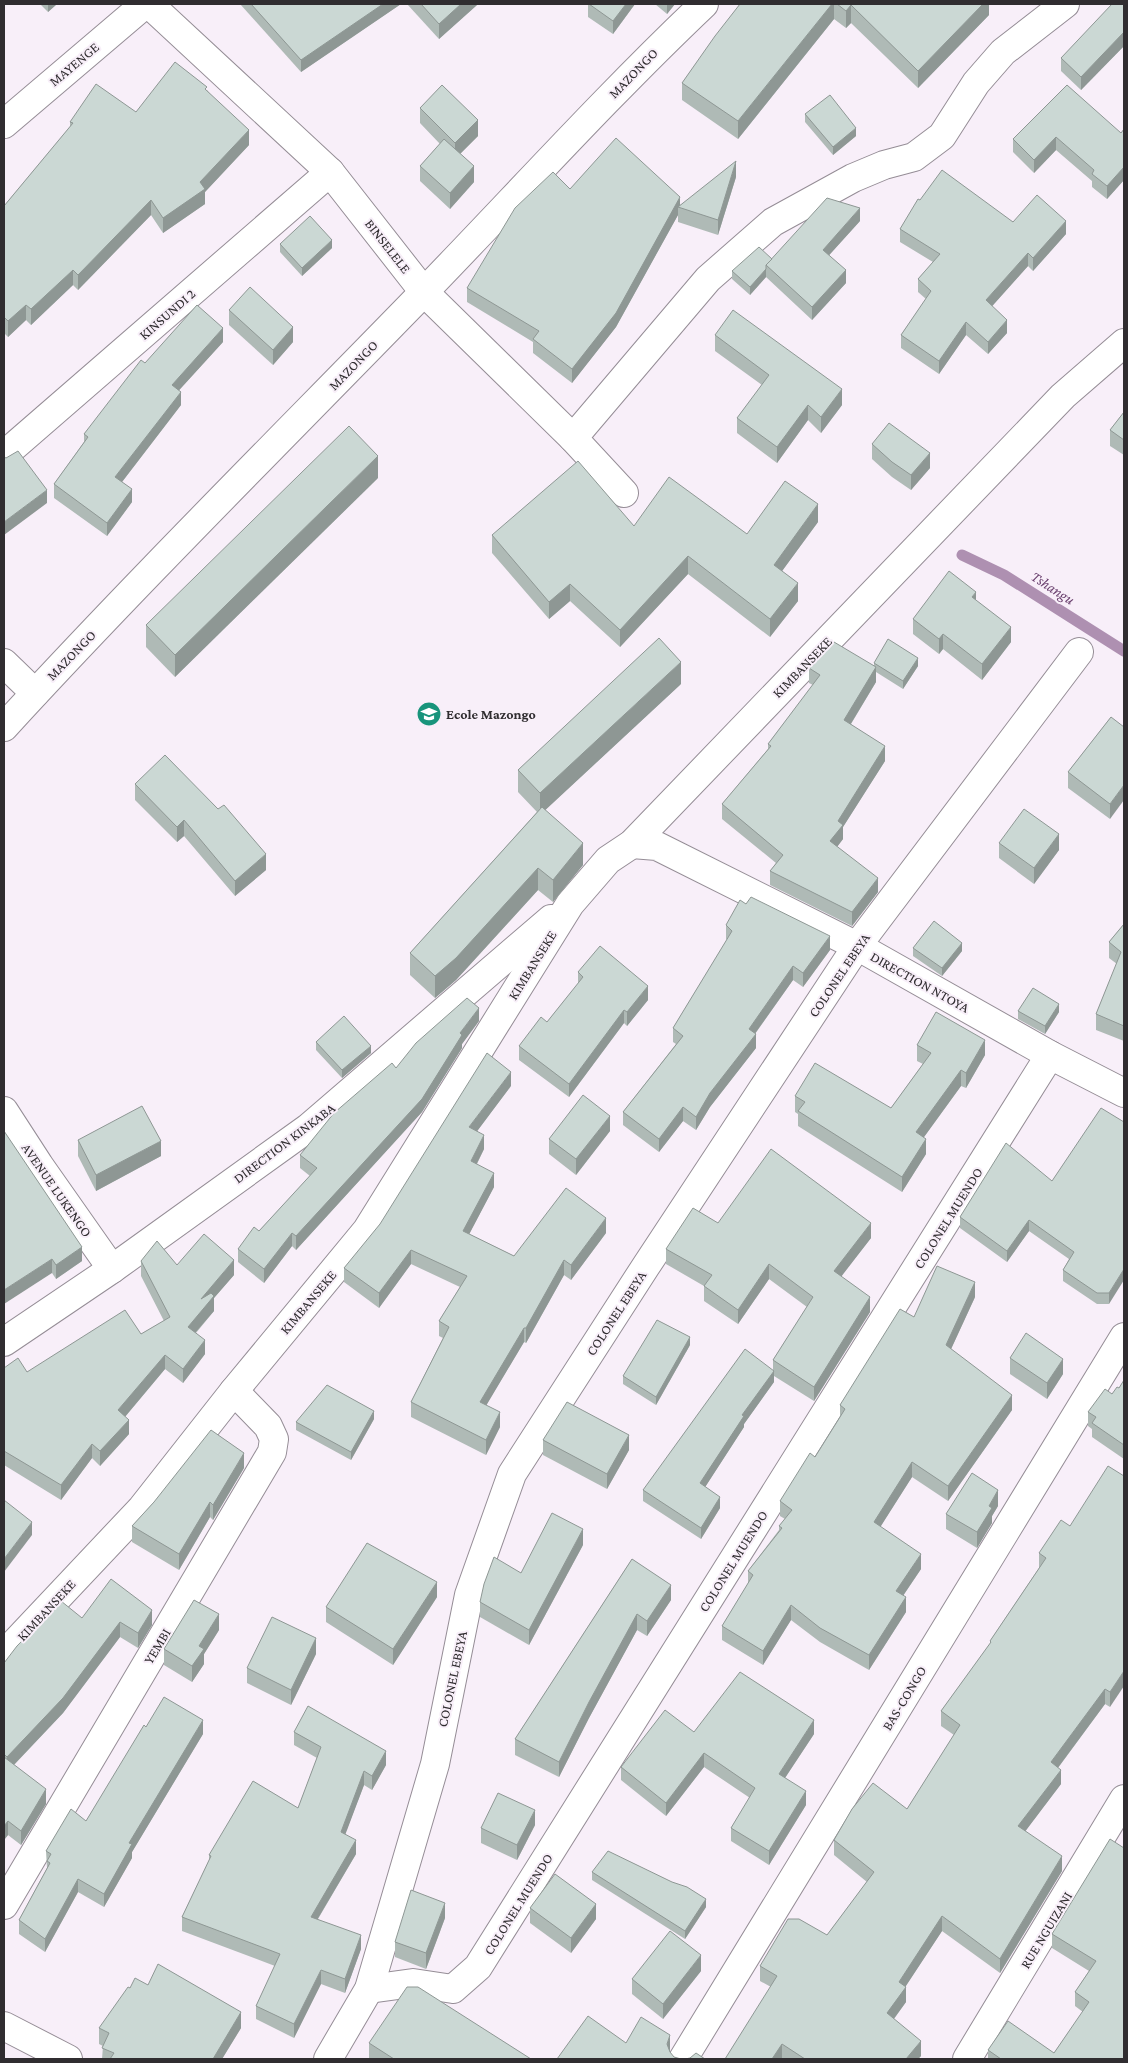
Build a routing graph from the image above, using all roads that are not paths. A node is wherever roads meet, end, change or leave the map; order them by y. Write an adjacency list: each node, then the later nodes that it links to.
1 (147, 4): 4 (street, MAYENGE); 5 (street, BINSELELE)
2 (704, 4): 6 (street, MAZONGO)
3 (1065, 4): 8 (street)
4 (4, 124)
5 (330, 172): 6 (street, BINSELELE); 9 (street, KINSUNDI 2)
6 (424, 292): 8 (street, BINSELELE); 13 (street, MAZONGO)
7 (1124, 343): 15 (street, KIMBANSEKE)
8 (573, 438): 10 (street, BINSELELE)
9 (4, 455)
10 (624, 493)
11 (1079, 652): 17 (street, COLONEL EBEYA)
12 (4, 663): 13 (street)
13 (35, 693): 14 (street, MAZONGO)
14 (4, 727)
15 (632, 844): 16 (street, KIMBANSEKE); 17 (street, DIRECTION NTOYA)
16 (570, 904): 21 (street, DIRECTION KINKABA); 24 (street, KIMBANSEKE)
17 (857, 946): 18 (street, DIRECTION NTOYA); 28 (street, COLONEL EBEYA)
18 (1050, 1055): 19 (street, DIRECTION NTOYA); 28 (street, COLONEL MUENDO)
19 (1124, 1093)
20 (4, 1111): 21 (street, AVENUE LUKENGO)
21 (112, 1268): 23 (street, DIRECTION KINKABA)
22 (1124, 1337): 32 (street, BAS-CONGO)
23 (4, 1342)
24 (234, 1391): 25 (street, KIMBANSEKE); 27 (street, YEMBI)
25 (10, 1648)
26 (1124, 1799): 33 (street, RUE NGUIZANI)
27 (4, 1905)
28 (369, 1989): 31 (street, COLONEL EBEYA)
29 (4, 2026): 30 (street)
30 (68, 2059)
31 (328, 2059)
32 (683, 2059)
33 (967, 2059)

